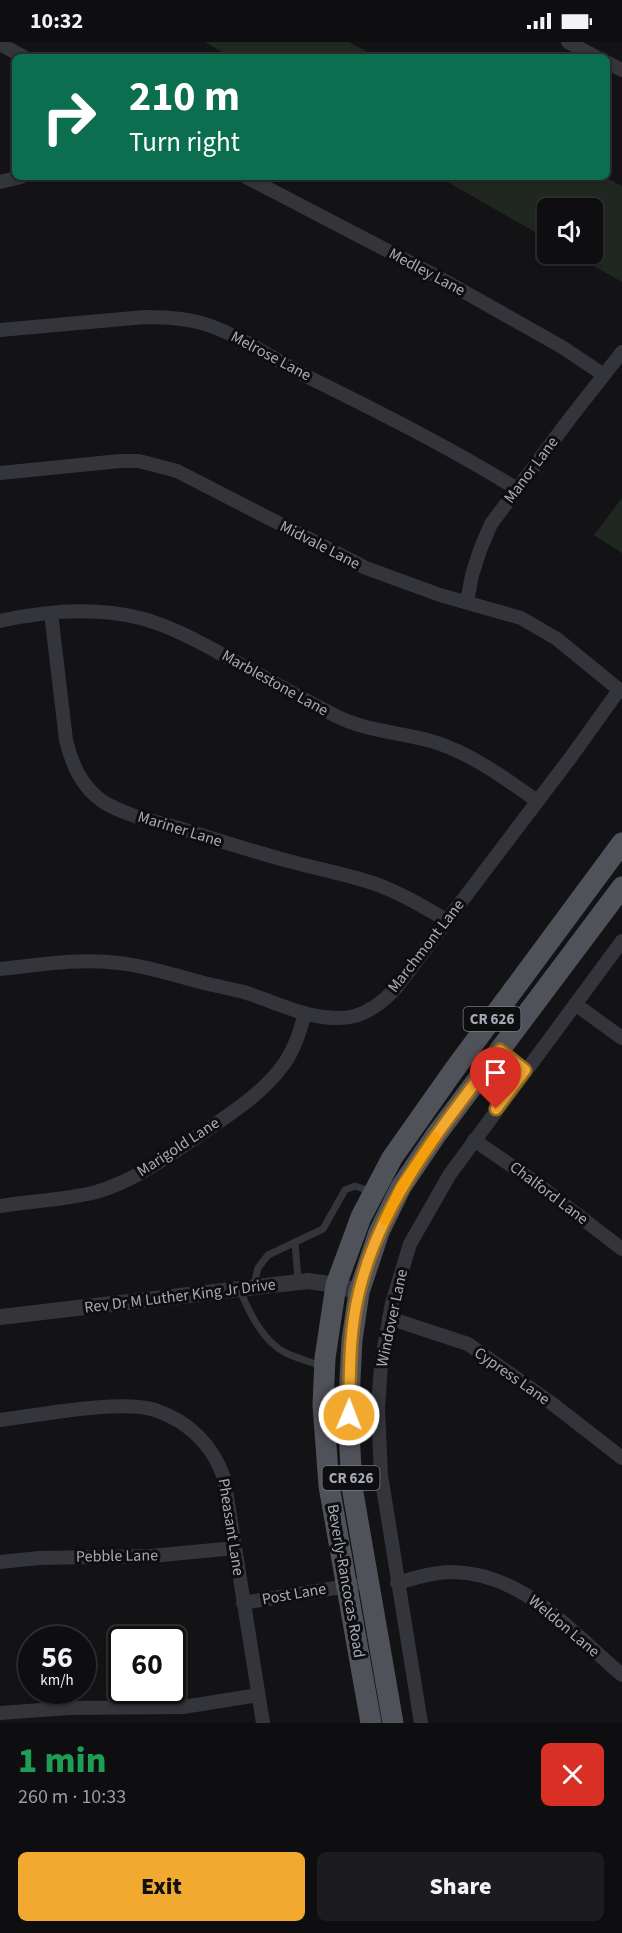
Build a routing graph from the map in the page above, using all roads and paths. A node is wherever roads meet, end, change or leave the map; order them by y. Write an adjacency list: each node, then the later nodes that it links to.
1 (568, 42): 4 (street)
2 (0, 44): 3 (street)
3 (18, 54)
4 (590, 54)
5 (252, 180): 8 (street, Medley Lane)
6 (0, 330): 10 (street, Melrose Lane)
7 (622, 352): 8 (street, Manor Lane)
8 (604, 375): 10 (street, Manor Lane)
9 (0, 472): 11 (street, Midvale Lane)
10 (517, 489): 11 (street, Manor Lane)
11 (467, 602): 14 (street, Midvale Lane)
12 (51, 614): 13 (street, Marblestone Lane); 15 (street, Marblestone Lane); 18 (street, Mariner Lane)
13 (0, 621)
14 (621, 691): 15 (street, Marchmont Lane)
15 (537, 801): 18 (street, Marchmont Lane)
16 (622, 843): 19 (main road, Beverly-Rancocas Road / CR 626)
17 (622, 887): 25 (main road, Beverly-Rancocas Road / CR 626)
18 (446, 920): 23 (street, Marchmont Lane)
19 (555, 934): 25 (main road); 28 (main road, Beverly-Rancocas Road / CR 626)
20 (622, 941): 22 (street, Windover Lane)
21 (0, 969): 23 (street, Marchmont Lane)
22 (575, 1004): 24 (street); 26 (street, Windover Lane)
23 (305, 1013): 29 (street, Marigold Lane)
24 (622, 1038)
25 (500, 1050): 26 (street); 35 (main road, Beverly-Rancocas Road / CR 626)
26 (525, 1070): 27 (street, Windover Lane)
27 (474, 1140): 31 (street, Chalford Lane); 37 (street, Windover Lane)
28 (374, 1192): 30 (lane); 33 (main road, Beverly-Rancocas Road / CR 626)
29 (0, 1206)
30 (295, 1242): 32 (lane); 34 (lane)
31 (622, 1249)
32 (297, 1283): 33 (street, Rev Dr M Luther King Jr Drive); 34 (street, Rev Dr M Luther King Jr Drive)
33 (336, 1285): 35 (street, Rev Dr M Luther King Jr Drive); 38 (main road, Beverly-Rancocas Road / CR 626)
34 (247, 1289): 36 (street, Rev Dr M Luther King Jr Drive); 38 (lane)
35 (359, 1292): 44 (main road, Beverly-Rancocas Road / CR 626)
36 (0, 1317)
37 (389, 1318): 40 (street, Cypress Lane); 43 (street, Windover Lane)
38 (325, 1367): 45 (main road, Beverly-Rancocas Road / CR 626)
39 (0, 1420): 41 (street, Pheasant Lane)
40 (622, 1458)
41 (235, 1548): 42 (street, Pebble Lane); 46 (street, Pheasant Lane)
42 (0, 1562)
43 (397, 1583): 47 (street, Weldon Lane); 53 (street, Windover Lane)
44 (368, 1584): 45 (street); 52 (main road, Beverly-Rancocas Road / CR 626)
45 (346, 1586): 46 (street, Post Lane); 51 (main road, Beverly-Rancocas Road / CR 626)
46 (243, 1603): 48 (street, Pheasant Lane)
47 (622, 1675)
48 (258, 1695): 49 (street); 50 (street, Pheasant Lane)
49 (0, 1713)
50 (263, 1723)
51 (371, 1723)
52 (393, 1723)
53 (421, 1723)

